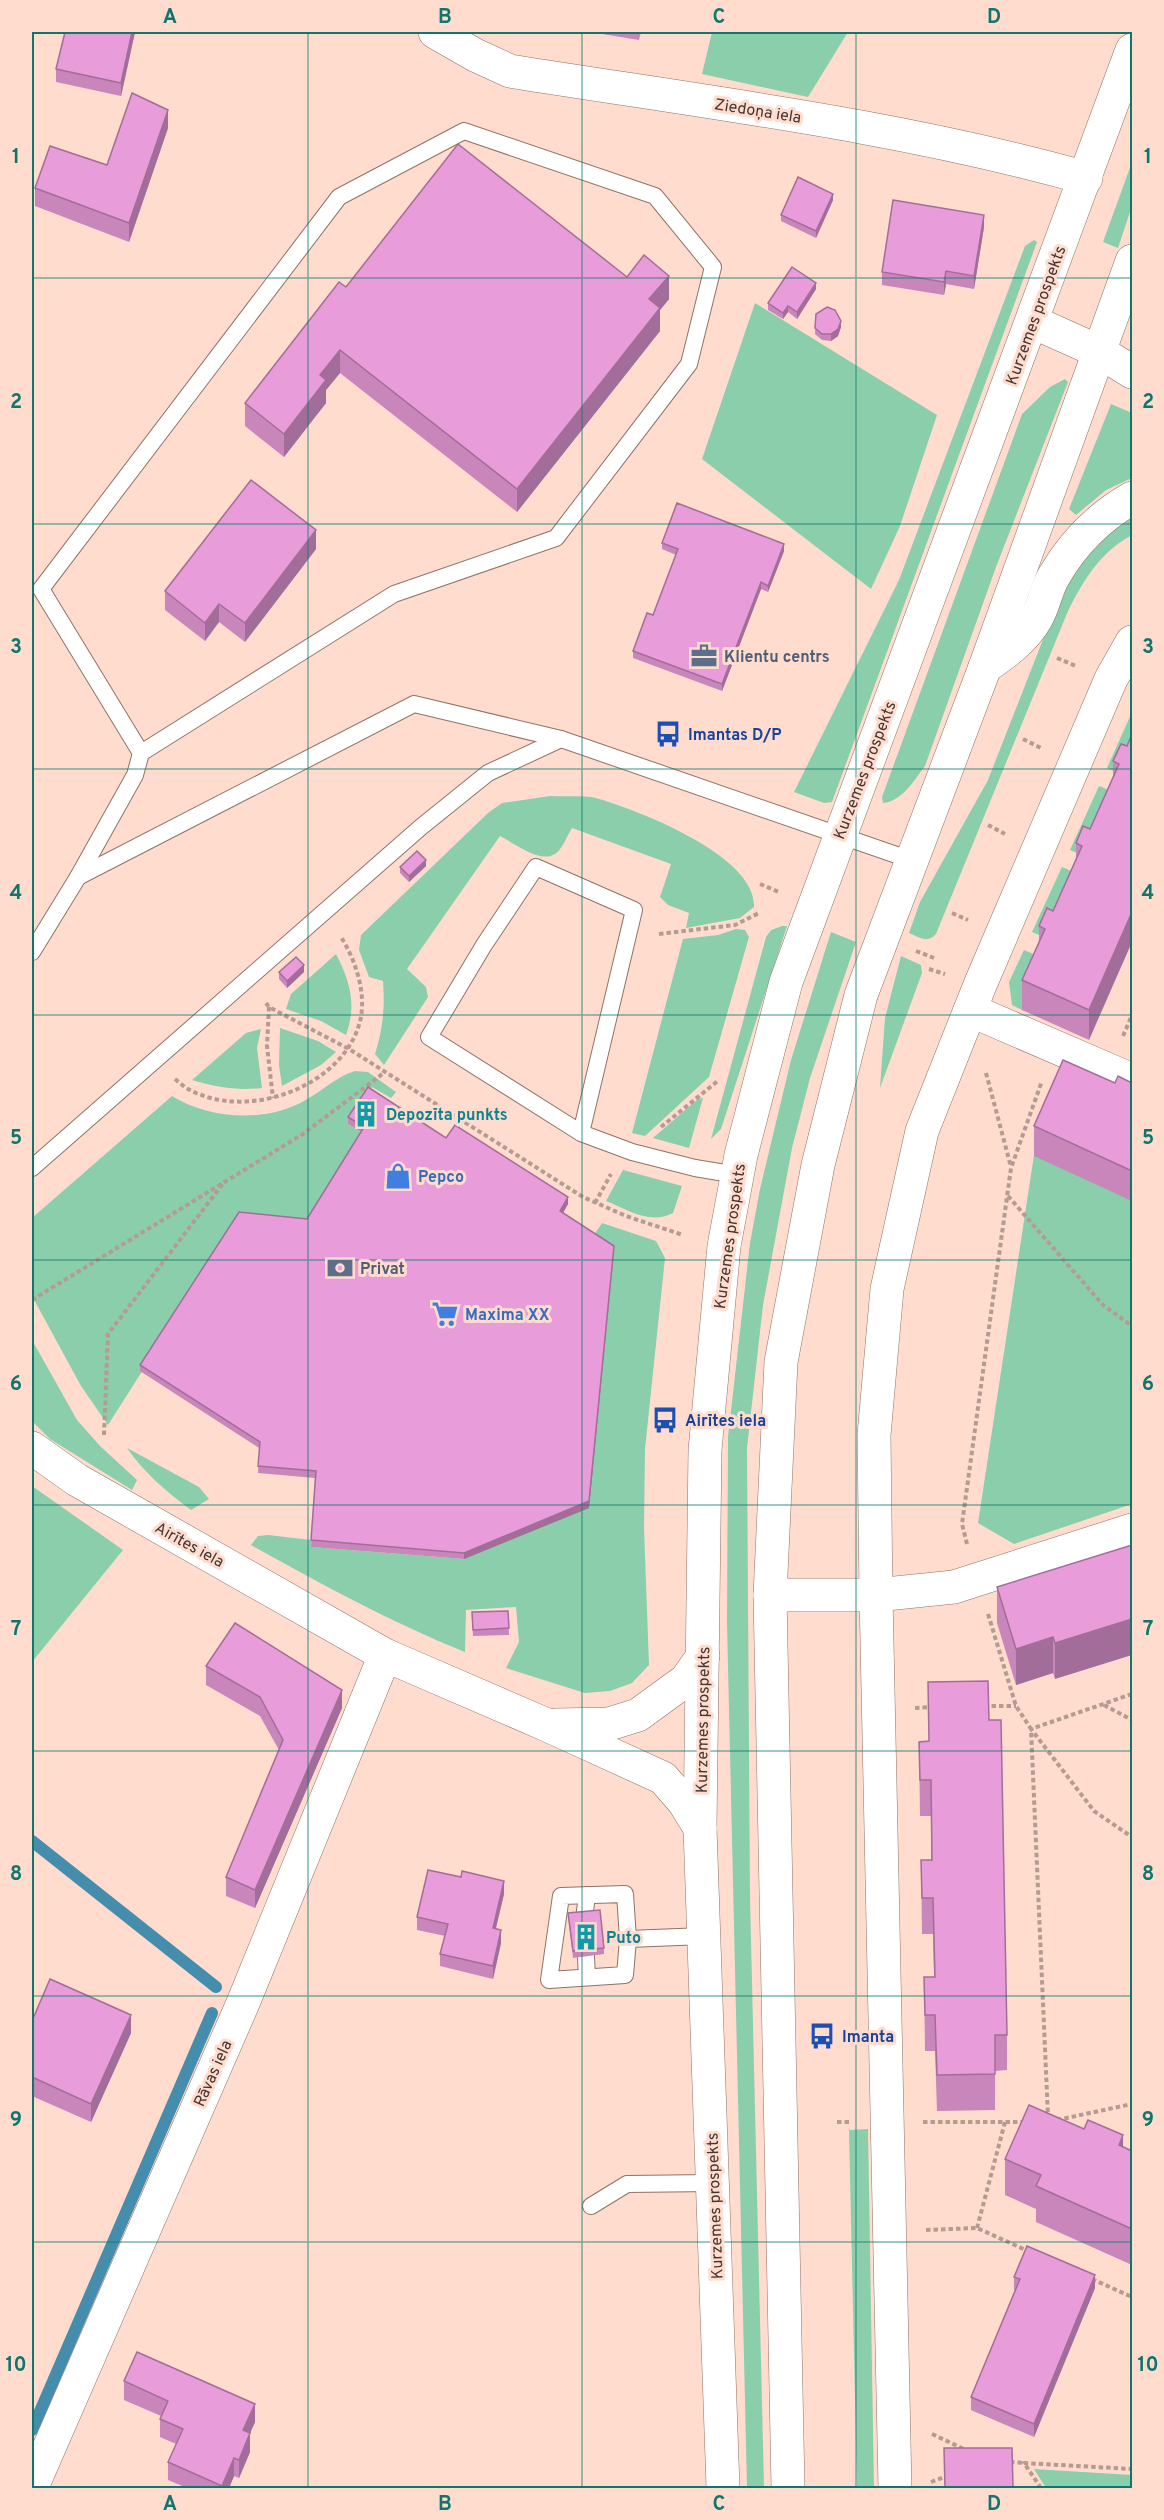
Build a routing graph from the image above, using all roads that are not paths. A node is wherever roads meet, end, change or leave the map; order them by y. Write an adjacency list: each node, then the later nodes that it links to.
1 (435, 32): 3 (street, Ziedoņa iela)
2 (1132, 50): 3 (street, Kurzemes prospekts)
3 (1086, 178): 5 (street, Kurzemes prospekts)
4 (1132, 261): 6 (street)
5 (1033, 322): 6 (street); 13 (street, Kurzemes prospekts)
6 (1100, 352): 7 (street); 10 (street)
7 (1132, 372)
8 (1132, 498): 10 (street)
9 (1132, 642): 17 (street)
10 (984, 667): 14 (street)
11 (561, 739): 13 (lane); 15 (lane); 20 (lane)
12 (141, 753): 12 (lane); 15 (lane)
13 (839, 837): 14 (lane); 21 (street, Kurzemes prospekts)
14 (910, 860): 24 (street)
15 (78, 877): 16 (lane)
16 (32, 952)
17 (970, 1010): 18 (street); 25 (street)
18 (1132, 1080)
19 (581, 1133): 19 (lane); 21 (lane)
20 (32, 1168)
21 (737, 1176): 27 (street, Kurzemes prospekts)
22 (32, 1448): 26 (street, Airītes iela)
23 (1132, 1530): 25 (street)
24 (770, 1595): 25 (street); 39 (street)
25 (876, 1595): 36 (street)
26 (385, 1655): 28 (street, Airītes iela); 37 (street, Rāvas iela)
27 (703, 1656): 28 (street, Airītes iela); 29 (street, Kurzemes prospekts)
28 (547, 1725): 29 (street)
29 (700, 1828): 31 (street, Kurzemes prospekts)
30 (587, 1895): 32 (lane); 33 (lane); 33 (lane)
31 (704, 1936): 32 (lane); 34 (street, Kurzemes prospekts)
32 (628, 1939): 33 (lane)
33 (587, 1977)
34 (713, 2183): 35 (lane); 38 (street, Kurzemes prospekts)
35 (591, 2206)
36 (911, 2486)
37 (32, 2487)
38 (723, 2488)
39 (789, 2488)

